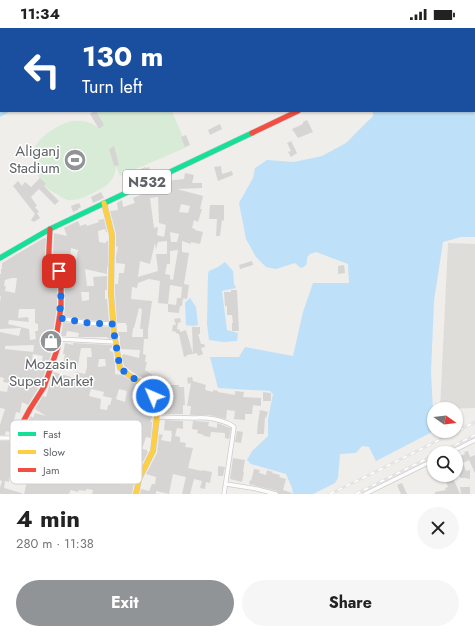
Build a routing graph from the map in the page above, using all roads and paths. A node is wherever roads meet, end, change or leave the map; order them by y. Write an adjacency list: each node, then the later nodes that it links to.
1 (296, 112): 2 (main road, N532)
2 (104, 203): 3 (main road, N532); 6 (main road)
3 (50, 228): 4 (main road, N532); 5 (main road)
4 (0, 258)
5 (59, 318): 6 (street); 7 (main road)
6 (113, 324): 8 (main road)
7 (58, 339): 8 (street); 10 (main road)
8 (116, 342): 9 (main road)
9 (157, 417): 14 (main road); 16 (street)
10 (24, 420)
11 (475, 440): 12 (street)
12 (463, 446)
13 (427, 463): 20 (street)
14 (142, 473)
15 (138, 484): 17 (main road)
16 (226, 484): 18 (street); 19 (street)
17 (136, 494)
18 (224, 494)
19 (276, 494)
20 (365, 494)

